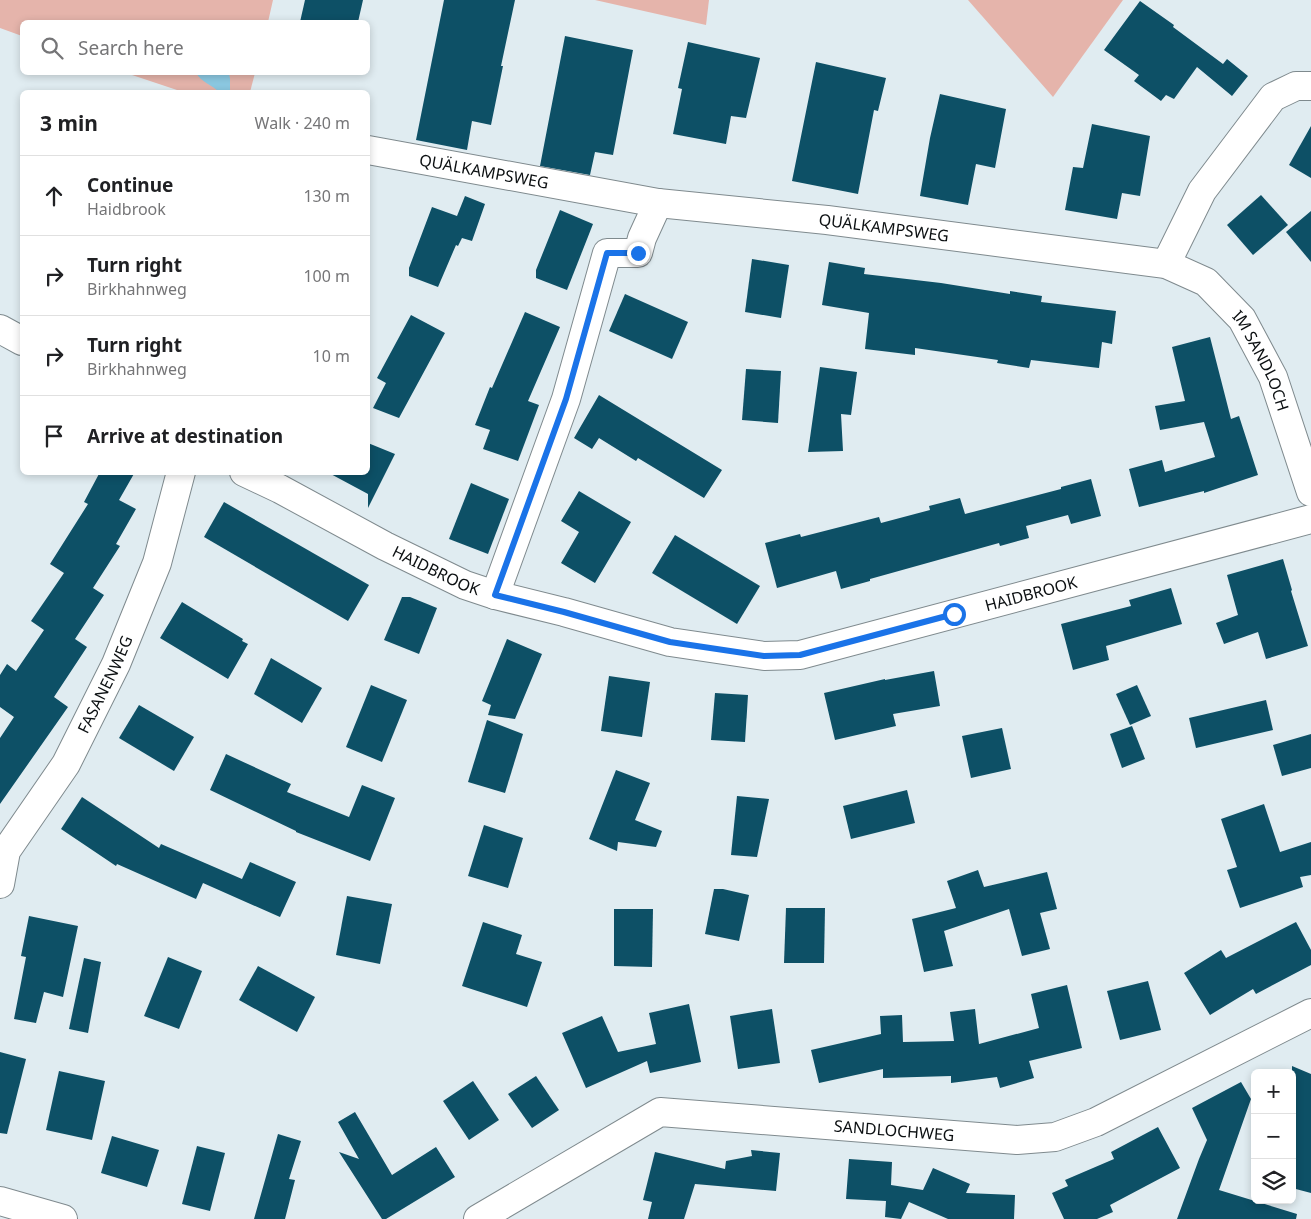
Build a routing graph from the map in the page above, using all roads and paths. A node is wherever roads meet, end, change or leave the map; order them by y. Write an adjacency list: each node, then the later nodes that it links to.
1 (1311, 86): 4 (street)
2 (370, 150): 3 (street, QUÄLKAMPSWEG)
3 (658, 203): 4 (street, QUÄLKAMPSWEG); 11 (street)
4 (1166, 264): 9 (street, IM SANDLOCH)
5 (0, 329): 6 (street)
6 (20, 340)
7 (181, 475): 12 (street, FASANENWEG)
8 (250, 475): 11 (street, HAIDBROOK)
9 (1311, 492)
10 (1311, 519): 11 (street, HAIDBROOK)
11 (495, 595)
12 (0, 884)
13 (1311, 1013): 16 (street, SANDLOCHWEG)
14 (0, 1201): 15 (street)
15 (64, 1219)
16 (478, 1219)

